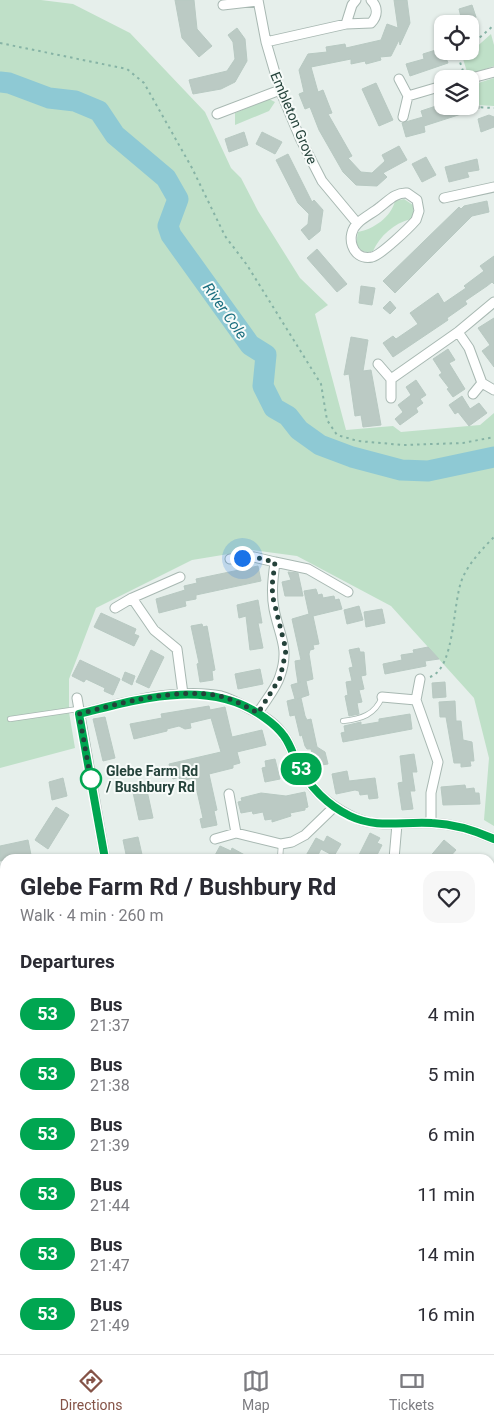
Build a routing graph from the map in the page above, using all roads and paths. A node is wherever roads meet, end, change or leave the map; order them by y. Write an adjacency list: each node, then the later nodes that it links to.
1 (356, 0): 5 (street)
2 (371, 0): 5 (street)
3 (258, 1): 4 (street); 8 (street, Embleton Grove)
4 (223, 5)
5 (346, 24): 8 (street)
6 (494, 25): 7 (path)
7 (479, 38)
8 (266, 42): 14 (street, Embleton Grove)
9 (0, 43): 31 (path)
10 (494, 72): 11 (street)
11 (479, 76)
12 (399, 79): 15 (street)
13 (434, 88): 15 (street)
14 (280, 90): 18 (street); 22 (street, Embleton Grove)
15 (408, 96): 19 (street)
16 (479, 106): 17 (path)
17 (494, 108)
18 (216, 114)
19 (403, 117)
20 (494, 187): 21 (street)
21 (444, 198)
22 (357, 223): 22 (street)
23 (494, 302): 24 (street)
24 (458, 332): 26 (street); 27 (street)
25 (378, 364): 26 (street)
26 (391, 378): 30 (street)
27 (482, 383): 28 (street); 29 (street)
28 (494, 390)
29 (473, 394)
30 (392, 398)
31 (494, 437)
32 (494, 537): 39 (path)
33 (230, 559): 34 (street)
34 (275, 562): 36 (street); 45 (street)
35 (180, 577): 37 (street)
36 (348, 592)
37 (132, 598): 38 (street); 40 (street)
38 (115, 608)
39 (420, 680): 43 (street)
40 (183, 694): 44 (street); 45 (street)
41 (382, 697): 43 (street); 47 (lane)
42 (78, 698): 44 (street)
43 (416, 700): 50 (street)
44 (79, 711): 46 (lane); 56 (street)
45 (258, 713): 49 (street)
46 (10, 719)
47 (343, 721)
48 (229, 794): 52 (street)
49 (333, 808): 51 (street); 55 (street)
50 (431, 822): 51 (street); 54 (street)
51 (397, 824): 58 (street)
52 (236, 833): 53 (street); 55 (street)
53 (215, 839)
54 (494, 839)
55 (281, 844): 57 (lane)
56 (104, 854)
57 (280, 854)
58 (394, 854)

